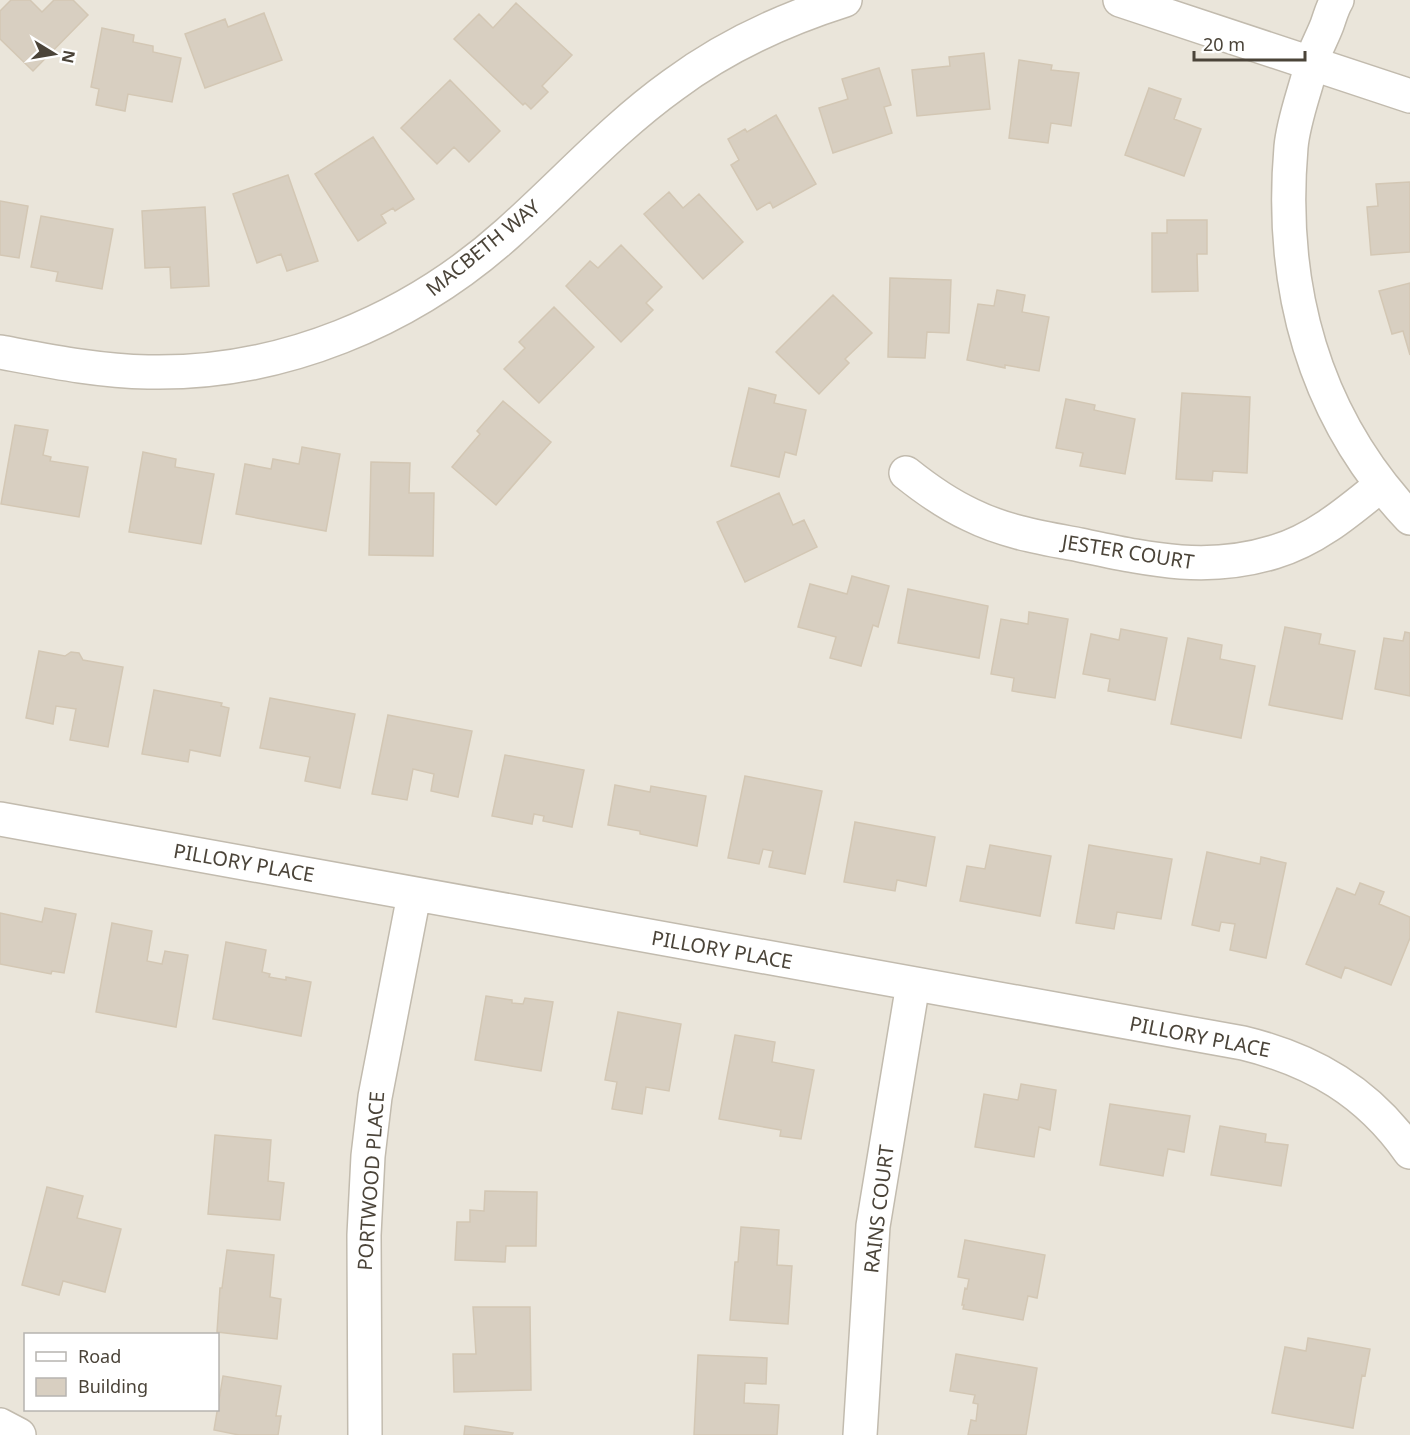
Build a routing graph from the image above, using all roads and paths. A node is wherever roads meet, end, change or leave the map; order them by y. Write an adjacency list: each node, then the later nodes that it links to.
1 (843, 0): 6 (street, MACBETH WAY)
2 (1120, 0): 4 (street)
3 (1337, 0): 4 (street)
4 (1311, 63): 5 (street); 8 (street)
5 (1410, 96)
6 (0, 352)
7 (906, 473): 8 (street, JESTER COURT)
8 (1381, 485): 9 (street)
9 (1410, 518)
10 (0, 819): 11 (street, PILLORY PLACE)
11 (414, 894): 12 (street, PILLORY PLACE); 16 (street, PORTWOOD PLACE)
12 (914, 984): 13 (street, PILLORY PLACE); 17 (street, RAINS COURT)
13 (1410, 1152)
14 (0, 1425): 15 (street)
15 (19, 1435)
16 (365, 1435)
17 (860, 1435)

